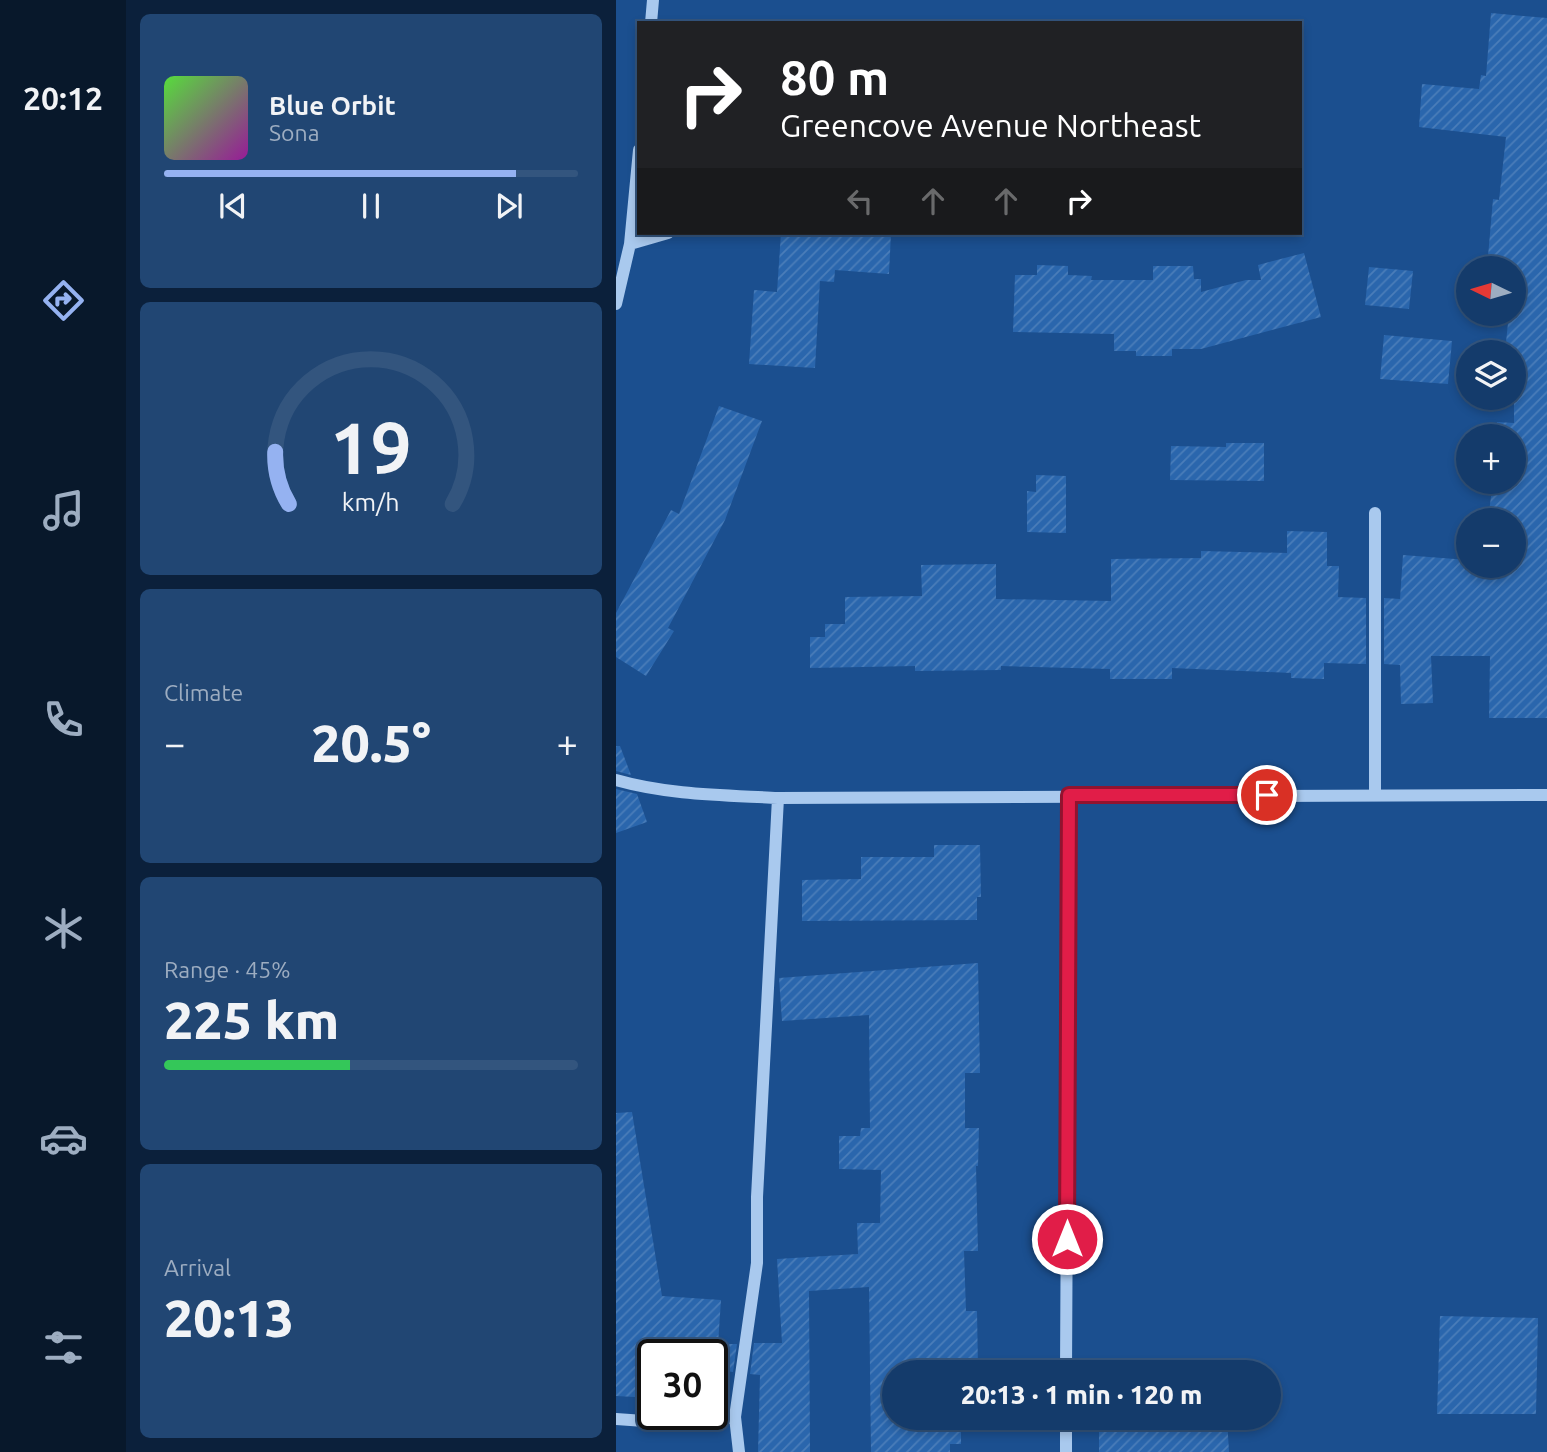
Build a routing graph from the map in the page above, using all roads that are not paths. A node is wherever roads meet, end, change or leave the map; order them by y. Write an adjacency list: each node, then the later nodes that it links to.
1 (653, 0): 2 (street)
2 (651, 21)
3 (637, 171): 5 (street)
4 (661, 235): 5 (street)
5 (630, 244): 6 (street)
6 (616, 304)
7 (1375, 513): 10 (street)
8 (616, 780): 12 (street)
9 (1069, 795): 10 (street); 12 (street); 13 (street)
10 (1375, 795): 11 (street)
11 (1547, 795)
12 (778, 798): 14 (street)
13 (1066, 1360)
14 (735, 1417): 15 (street); 17 (street)
15 (616, 1419)
16 (1066, 1430): 18 (street)
17 (739, 1452)
18 (1066, 1452)

